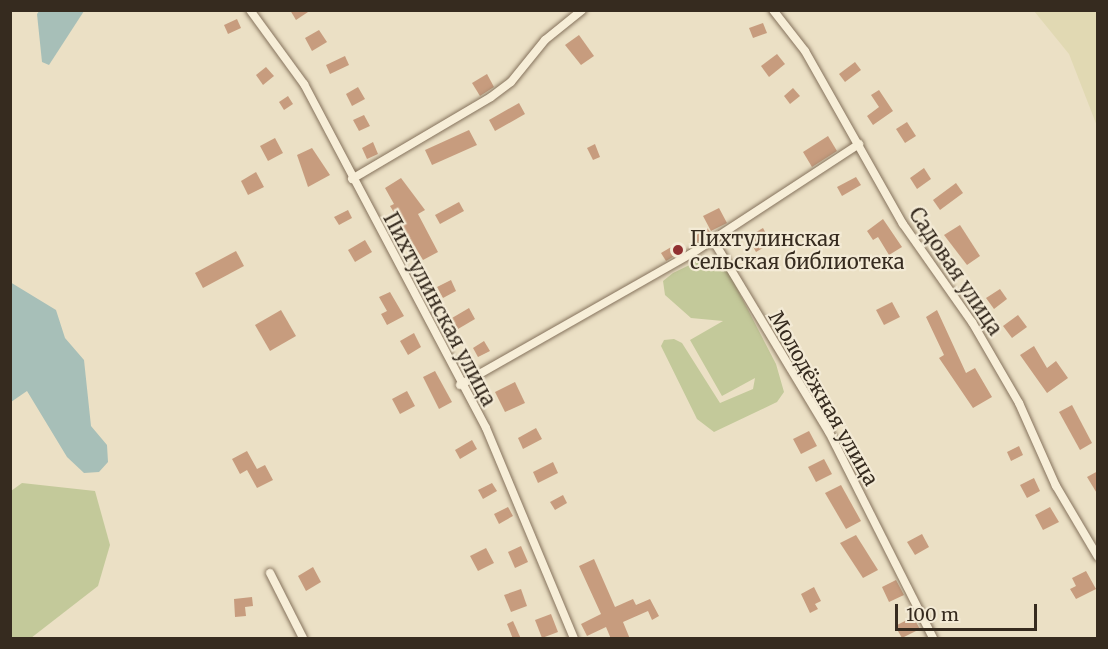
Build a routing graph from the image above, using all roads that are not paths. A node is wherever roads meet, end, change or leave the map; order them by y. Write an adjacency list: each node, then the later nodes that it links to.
1 (250, 10): 5 (street, Пихтулинская улица)
2 (582, 10): 5 (street)
3 (773, 10): 4 (street, Садовая улица)
4 (859, 144): 6 (street); 8 (street, Садовая улица)
5 (352, 178): 7 (street, Пихтулинская улица)
6 (713, 240): 7 (street); 12 (street, Молодёжная улица)
7 (460, 385): 11 (street, Пихтулинская улица)
8 (1098, 557)
9 (270, 573): 10 (street)
10 (303, 639)
11 (574, 639)
12 (933, 639)

